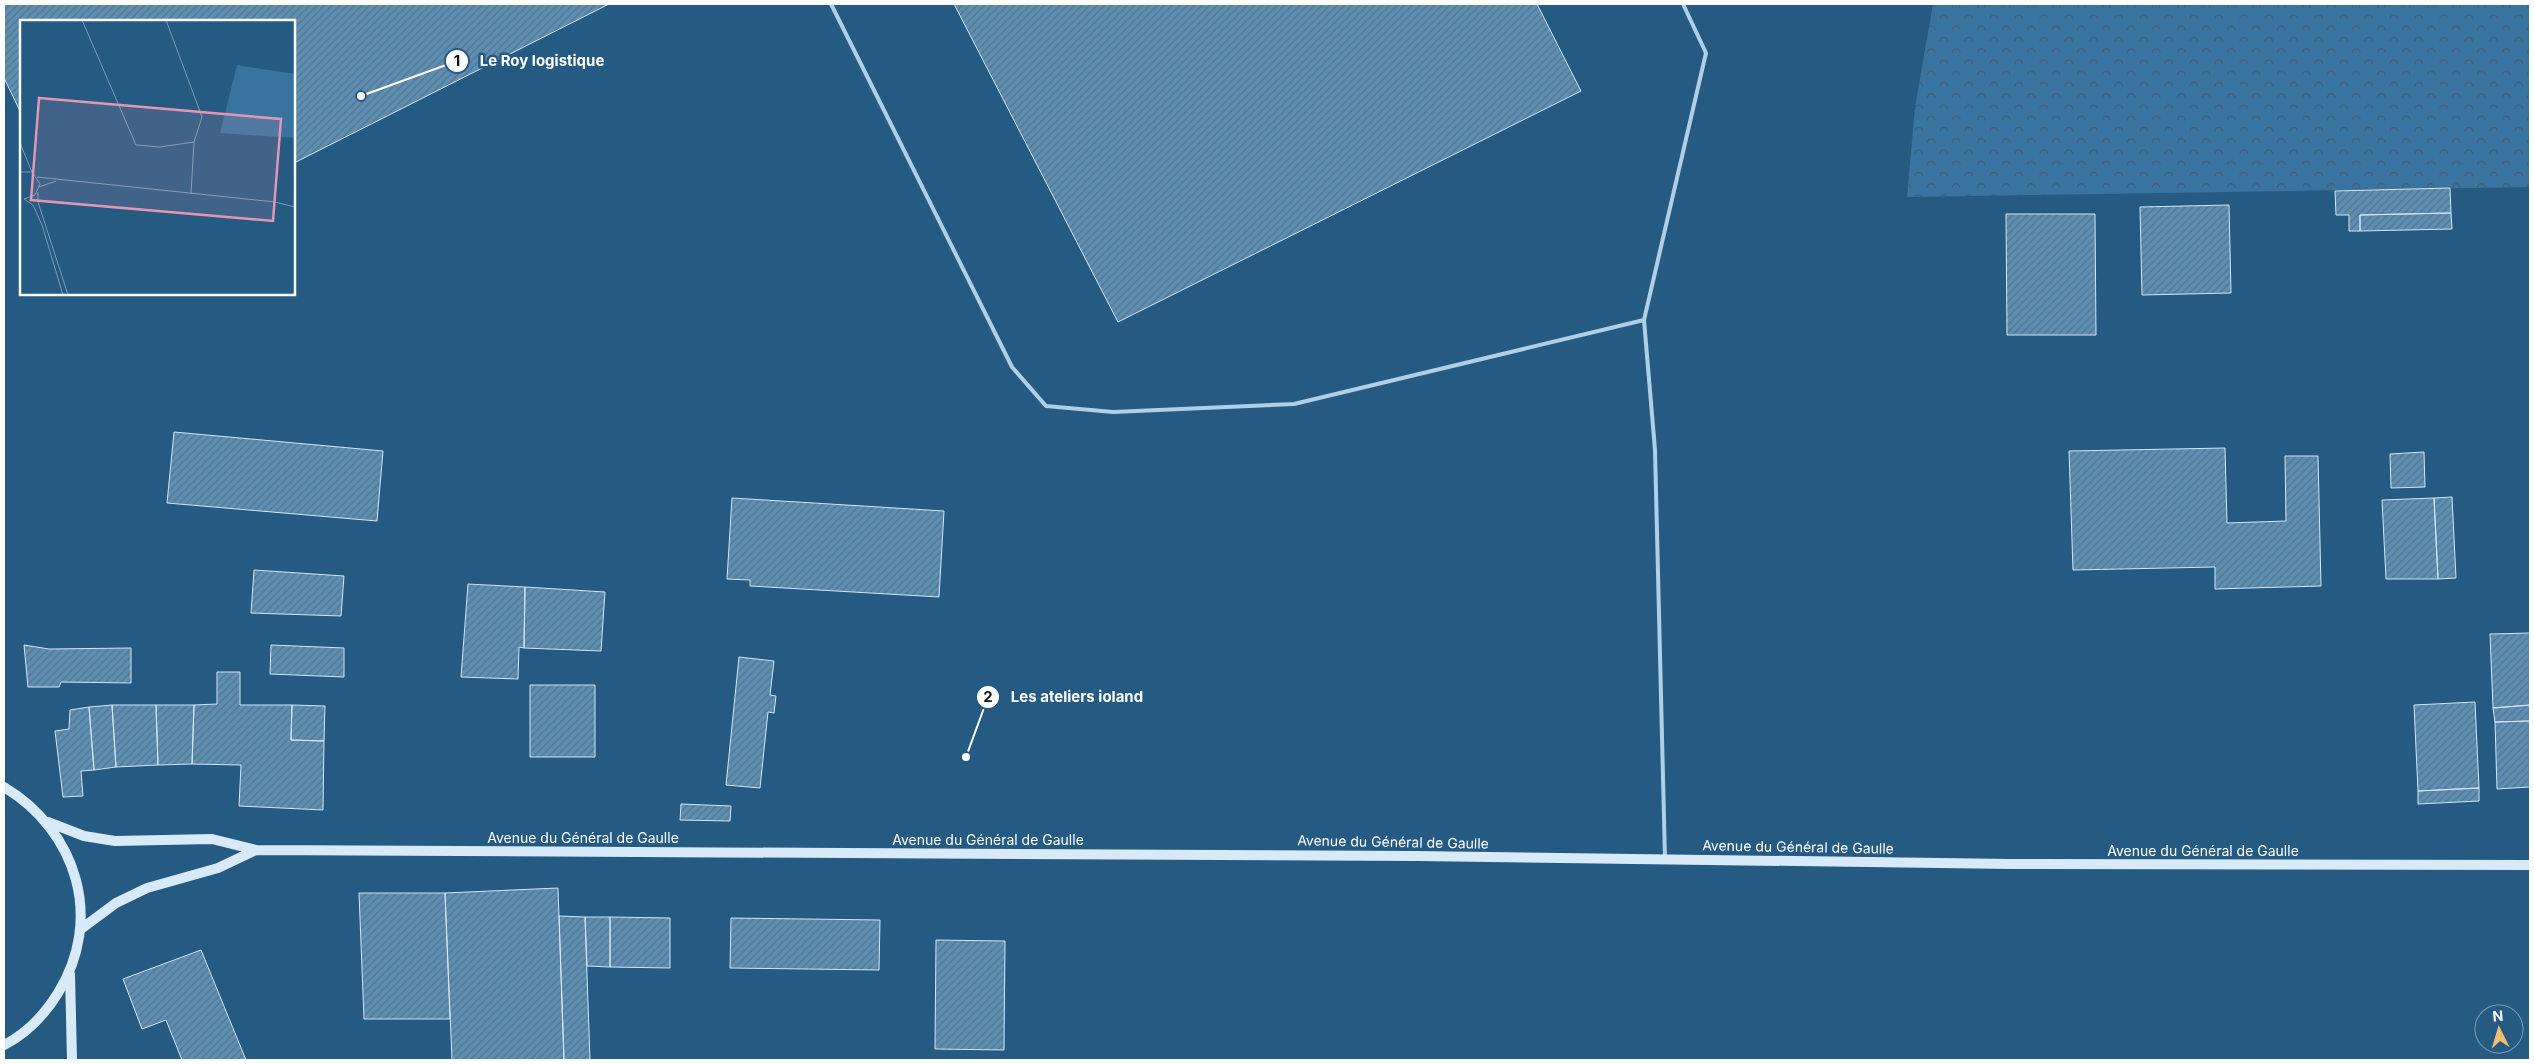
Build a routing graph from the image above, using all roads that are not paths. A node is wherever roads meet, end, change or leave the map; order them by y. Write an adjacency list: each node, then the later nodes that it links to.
1 (831, 4): 3 (lane)
2 (1683, 4): 3 (lane)
3 (1644, 320): 7 (lane)
4 (4, 788): 5 (street)
5 (48, 822): 6 (street, Avenue du Général de Gaulle); 9 (street)
6 (256, 850): 7 (street, Avenue du Général de Gaulle); 9 (street, Avenue du Général de Gaulle)
7 (1665, 859): 8 (street, Avenue du Général de Gaulle)
8 (2530, 865)
9 (81, 930): 10 (street)
10 (70, 974): 11 (street); 12 (street)
11 (4, 1045)
12 (72, 1060)

